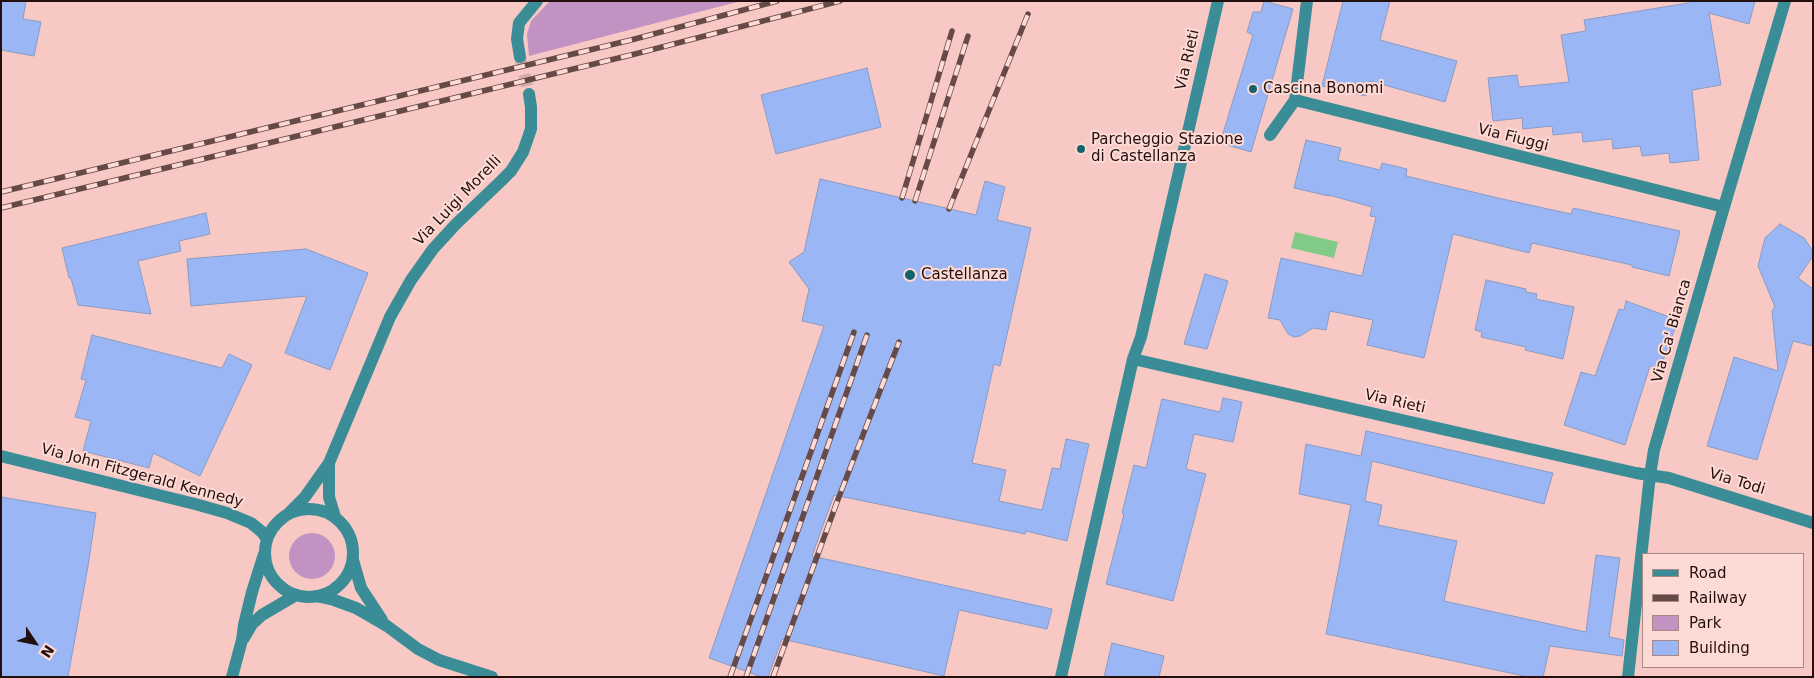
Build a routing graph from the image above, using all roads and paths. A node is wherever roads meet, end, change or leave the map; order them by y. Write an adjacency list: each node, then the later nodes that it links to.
1 (537, 1): 5 (street)
2 (1218, 1): 10 (street, Via Rieti)
3 (1307, 1): 7 (street)
4 (1785, 1): 9 (street, Via Ca' Bianca)
5 (520, 58)
6 (529, 94): 12 (street, Via Luigi Morelli)
7 (1295, 100): 8 (street); 9 (street, Via Fiuggi)
8 (1270, 135)
9 (1724, 207): 13 (street, Via Ca' Bianca)
10 (1133, 359): 13 (street, Via Rieti); 25 (street, Via Rieti)
11 (1, 456): 17 (street, Via John Fitzgerald Kennedy)
12 (329, 462): 14 (street); 15 (street)
13 (1650, 475): 16 (street, Via Todi); 26 (street, Via Ca' Bianca)
14 (288, 514): 15 (street); 17 (street)
15 (335, 517): 18 (street)
16 (1813, 523)
17 (266, 545): 19 (street); 22 (street)
18 (352, 559): 20 (street); 21 (street)
19 (296, 595): 20 (street); 22 (street)
20 (315, 596): 21 (street)
21 (387, 626): 24 (street)
22 (242, 640): 23 (street)
23 (232, 677)
24 (492, 677)
25 (1060, 677)
26 (1628, 677)

